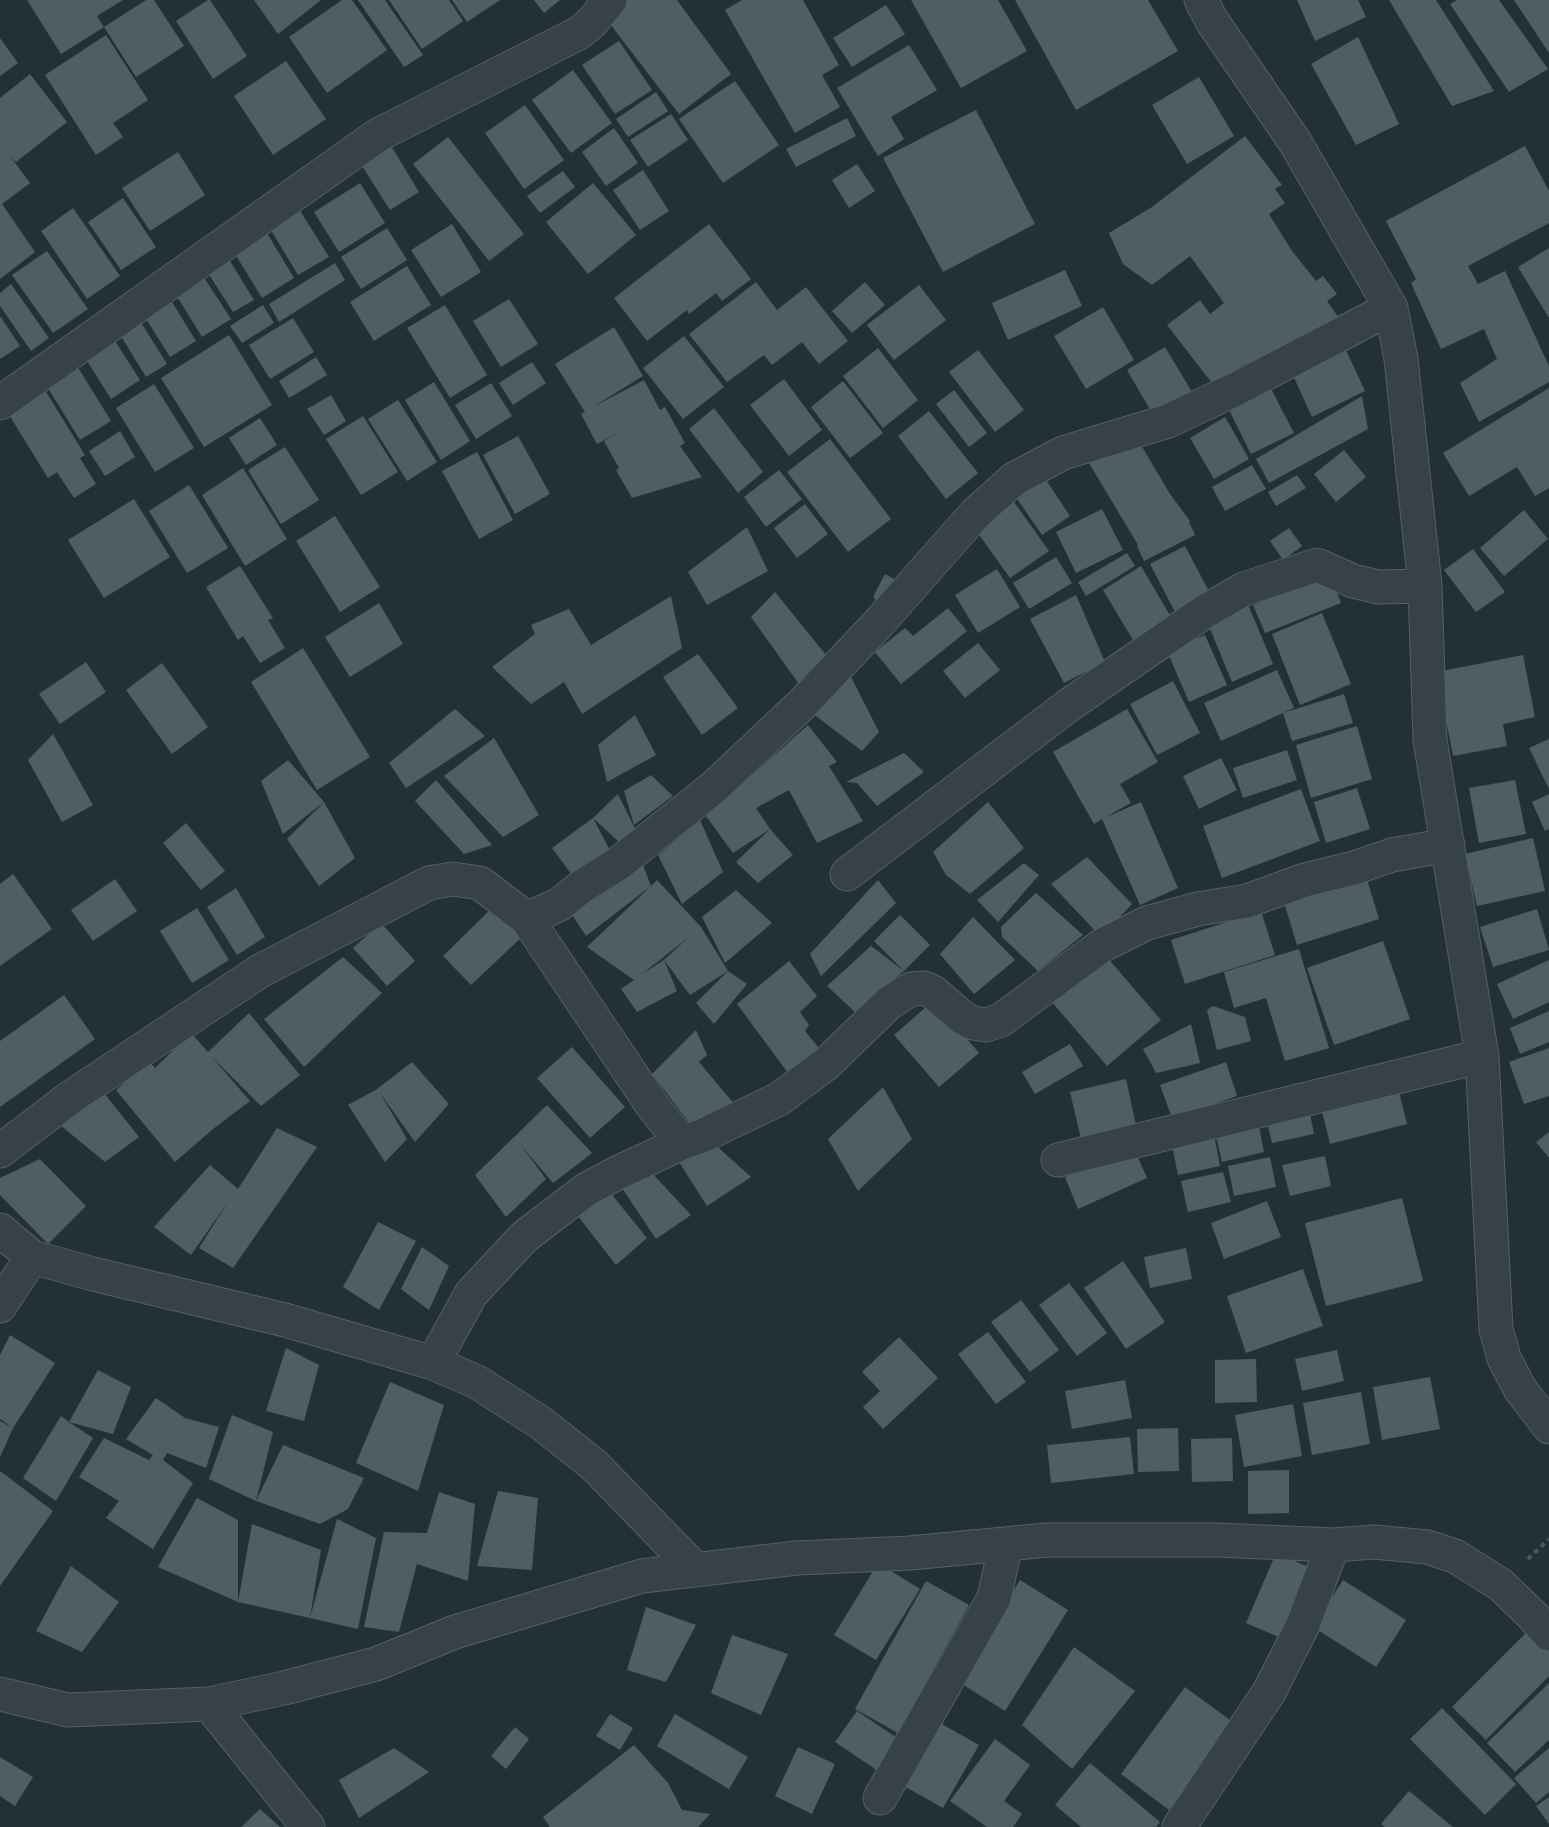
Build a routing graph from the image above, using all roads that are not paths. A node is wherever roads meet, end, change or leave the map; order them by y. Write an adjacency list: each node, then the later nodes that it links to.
1 (610, 0): 4 (street)
2 (1201, 0): 3 (street)
3 (1391, 308): 5 (street); 8 (street)
4 (0, 403)
5 (1425, 586): 6 (street); 7 (street)
6 (1449, 845): 9 (street); 10 (street)
7 (847, 874)
8 (527, 919): 10 (street); 11 (street)
9 (1482, 1056): 12 (street); 17 (street)
10 (682, 1143): 16 (street)
11 (0, 1151)
12 (1058, 1160)
13 (0, 1230): 14 (street)
14 (32, 1257): 15 (street); 16 (street)
15 (0, 1306)
16 (433, 1363): 20 (street)
17 (1549, 1427)
18 (1006, 1545): 19 (street); 20 (street); 24 (street)
19 (1333, 1545): 21 (street); 26 (street)
20 (695, 1569): 23 (street)
21 (1549, 1634)
22 (0, 1694): 23 (street)
23 (209, 1704): 25 (street)
24 (880, 1798)
25 (308, 1827)
26 (1179, 1827)

